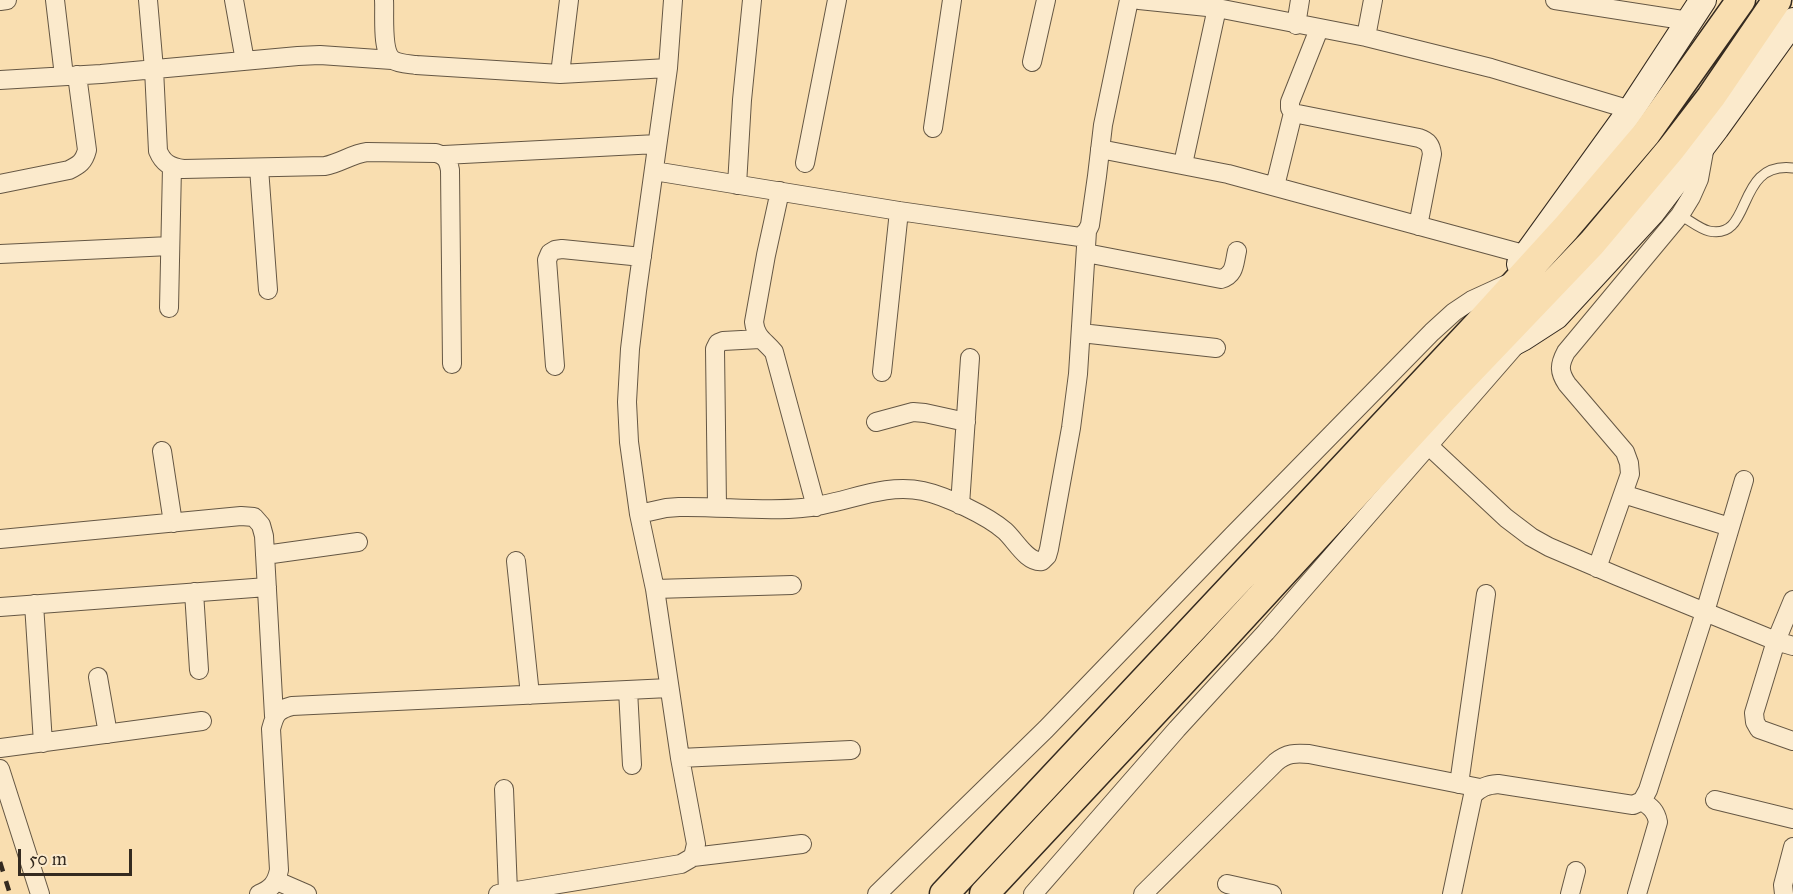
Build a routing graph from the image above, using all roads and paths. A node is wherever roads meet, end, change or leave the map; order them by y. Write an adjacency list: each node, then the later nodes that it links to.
1 (8, 0): 19 (street)
2 (55, 0): 32 (street)
3 (148, 0): 30 (street)
4 (234, 0): 27 (street)
5 (384, 0): 26 (street)
6 (570, 0): 31 (street)
7 (673, 0): 29 (street)
8 (752, 0): 48 (street)
9 (837, 0): 41 (street)
10 (952, 0): 36 (street)
11 (1046, 0): 28 (street)
12 (1130, 0): 39 (street)
13 (1139, 0): 20 (street)
14 (1300, 0): 23 (street)
15 (1373, 0): 25 (street)
16 (1555, 0): 21 (street)
17 (1741, 0): 64 (highway)
18 (1777, 0): 70 (highway)
19 (0, 1)
20 (1217, 8): 23 (street); 42 (street)
21 (1696, 10): 34 (main road)
22 (1793, 21): 37 (main road)
23 (1296, 25): 24 (street)
24 (1319, 29): 25 (street); 35 (street)
25 (1366, 37): 34 (street)
26 (392, 60): 27 (street); 31 (street)
27 (245, 61): 30 (street)
28 (1032, 62)
29 (668, 68): 31 (street); 38 (street)
30 (154, 69): 32 (street); 43 (street)
31 (561, 74)
32 (71, 75): 33 (street); 47 (street)
33 (0, 80)
34 (1631, 110): 59 (main road)
35 (1293, 113): 49 (street); 53 (street)
36 (933, 128)
37 (1705, 142): 52 (street); 66 (main road)
38 (657, 144): 40 (street); 46 (street)
39 (1100, 149): 42 (street); 54 (street)
40 (444, 155): 44 (street); 71 (street)
41 (805, 163)
42 (1183, 164): 49 (street)
43 (172, 167): 44 (street); 55 (street)
44 (259, 168): 62 (street)
45 (1793, 168): 52 (lane)
46 (654, 171): 48 (street); 60 (street)
47 (0, 184)
48 (737, 185): 50 (street)
49 (1275, 186): 53 (street)
50 (780, 191): 51 (street); 67 (street)
51 (899, 211): 54 (street); 73 (street)
52 (1680, 215): 79 (street)
53 (1418, 226): 59 (street)
54 (1087, 231): 57 (street)
55 (170, 246): 58 (street); 63 (street)
56 (1237, 251): 57 (street)
57 (1086, 253): 65 (street)
58 (0, 254)
59 (1527, 255): 61 (main road)
60 (642, 257): 72 (street); 83 (street)
61 (1507, 284): 64 (main road); 133 (street)
62 (268, 290)
63 (169, 309)
64 (1483, 319): 134 (highway)
65 (1081, 333): 68 (street); 80 (street)
66 (1522, 338): 70 (main road); 76 (street)
67 (760, 339): 81 (street); 82 (street)
68 (1216, 348)
69 (970, 358): 75 (street)
70 (1479, 361): 135 (highway)
71 (452, 364)
72 (555, 366)
73 (882, 372)
74 (876, 422): 75 (street)
75 (966, 422): 80 (street)
76 (1429, 446): 90 (street); 136 (street)
77 (162, 451): 84 (street)
78 (1744, 480): 85 (street)
79 (1623, 494): 85 (street); 90 (street)
80 (960, 505): 82 (street)
81 (717, 506): 82 (street); 83 (street)
82 (816, 507)
83 (639, 514): 93 (street)
84 (173, 523): 86 (street); 88 (street)
85 (1730, 527): 99 (street)
86 (0, 539)
87 (358, 542): 88 (street)
88 (266, 555): 92 (street)
89 (516, 561): 105 (street)
90 (1597, 568): 99 (street)
91 (792, 585): 93 (street)
92 (267, 587): 94 (street); 106 (street)
93 (654, 589): 103 (street)
94 (194, 592): 97 (street); 101 (street)
95 (1486, 594): 116 (street)
96 (1793, 600): 100 (street)
97 (34, 604): 98 (street); 110 (street)
98 (0, 607)
99 (1705, 612): 100 (street); 120 (street)
100 (1784, 644): 109 (street)
101 (199, 670)
102 (98, 677): 108 (street)
103 (669, 688): 104 (street); 113 (street)
104 (628, 690): 105 (street); 114 (street)
105 (530, 695): 106 (street)
106 (274, 716): 126 (street)
107 (202, 721): 108 (street)
108 (108, 734): 110 (street)
109 (1793, 741)
110 (43, 743): 111 (street)
111 (0, 748)
112 (851, 750): 113 (street)
113 (680, 758): 124 (street)
114 (632, 765)
115 (0, 769): 130 (street)
116 (1459, 783): 117 (street); 137 (street)
117 (1480, 788): 120 (street); 139 (street)
118 (504, 789): 129 (street)
119 (1715, 800): 121 (street)
120 (1642, 801): 141 (street)
121 (1793, 819)
122 (802, 844): 124 (street)
123 (1793, 847): 142 (street)
124 (693, 857): 128 (street)
125 (1576, 871): 140 (street)
126 (277, 881): 131 (street); 132 (street)
127 (1227, 884): 138 (street)
128 (603, 886): 129 (street)
129 (503, 893)
130 (40, 894)
131 (259, 894)
132 (307, 894)
133 (877, 894)
134 (944, 894)
135 (984, 894)
136 (1033, 894)
137 (1143, 894)
138 (1272, 894)
139 (1452, 894)
140 (1570, 894)
141 (1637, 894)
142 (1784, 894)

